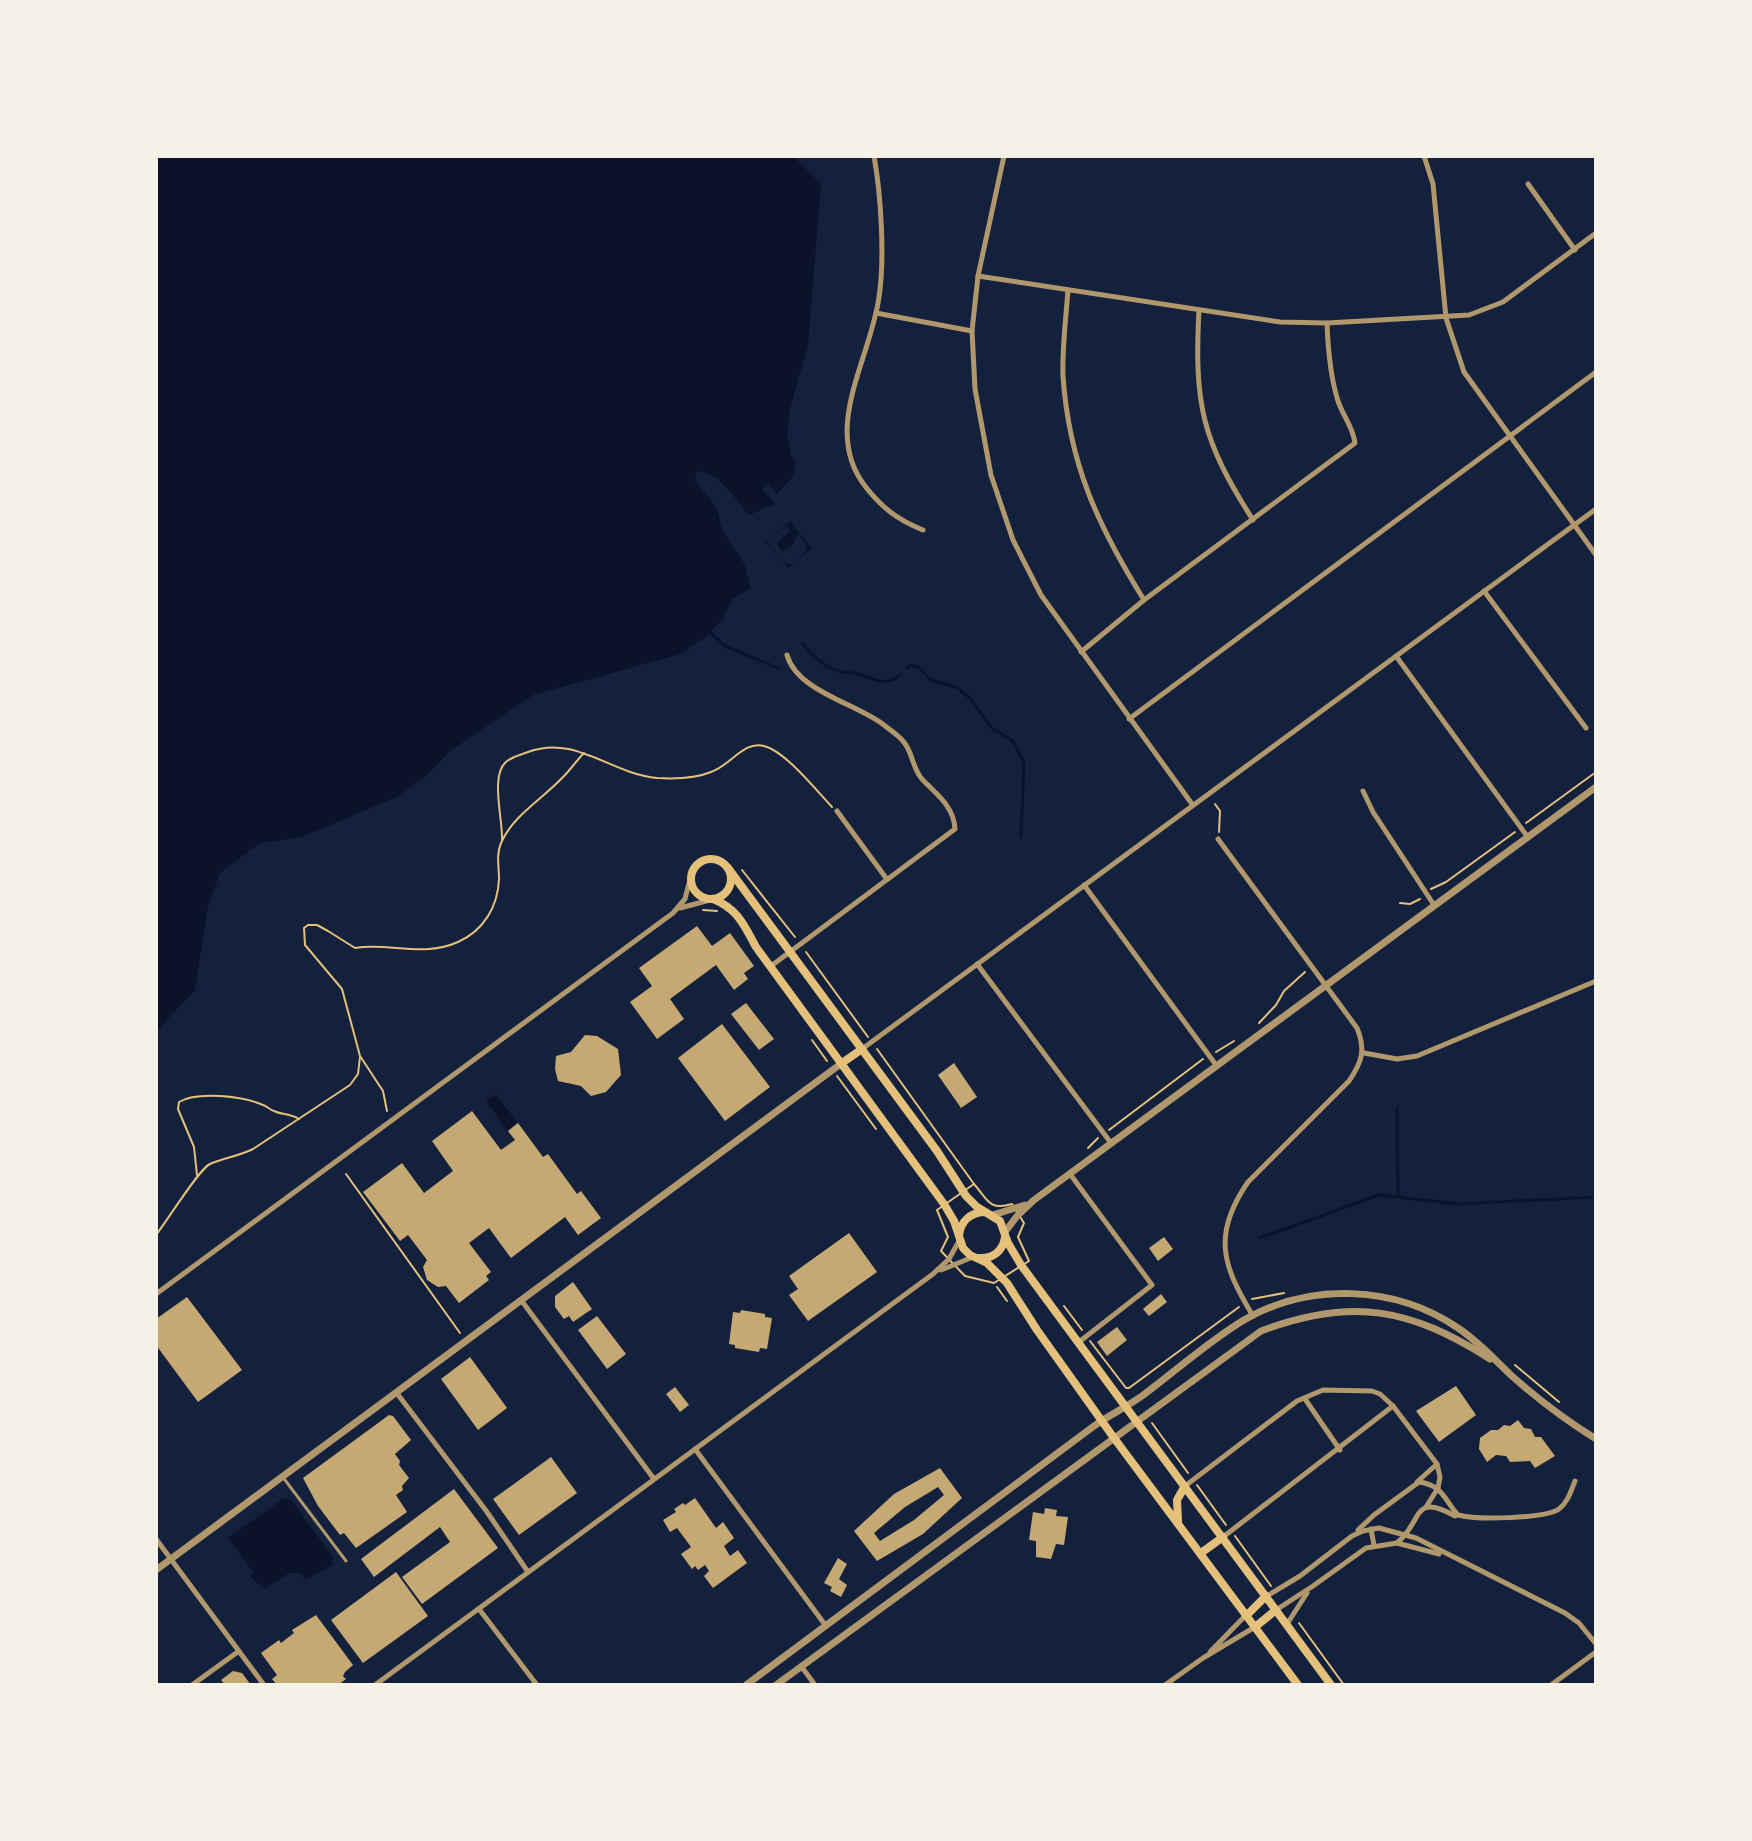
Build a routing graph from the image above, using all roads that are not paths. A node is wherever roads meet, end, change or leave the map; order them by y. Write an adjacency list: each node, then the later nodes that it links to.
1 (874, 156): 10 (street)
2 (1004, 156): 7 (street)
3 (1424, 156): 11 (street)
4 (1528, 184): 6 (street)
5 (1596, 233): 6 (street)
6 (1575, 250): 11 (street)
7 (978, 276): 8 (street); 13 (street)
8 (1068, 290): 9 (street); 22 (street)
9 (1199, 310): 12 (street); 17 (street)
10 (876, 313): 13 (street); 19 (street)
11 (1446, 318): 12 (street); 15 (street)
12 (1327, 323): 17 (street)
13 (972, 331): 23 (street)
14 (1596, 372): 15 (street)
15 (1509, 437): 18 (street); 26 (street)
16 (1596, 509): 18 (street)
17 (1253, 520): 22 (street)
18 (1574, 525): 20 (street); 21 (street)
19 (923, 530)
20 (1596, 555)
21 (1484, 591): 25 (street); 27 (street)
22 (1144, 600): 23 (street)
23 (1081, 652): 26 (street)
24 (787, 655): 36 (street)
25 (1396, 656): 30 (street); 32 (street)
26 (1129, 719): 30 (street)
27 (1586, 728)
28 (1596, 787): 32 (street)
29 (1363, 791): 39 (street)
30 (1192, 804): 37 (street)
31 (837, 811): 36 (street)
32 (1527, 836): 39 (street)
33 (1218, 839): 45 (street)
34 (728, 868): 35 (main road); 38 (main road); 41 (main road)
35 (691, 875): 38 (main road); 40 (street)
36 (886, 878): 41 (street)
37 (1084, 885): 42 (street); 49 (street)
38 (712, 900): 40 (street); 43 (main road)
39 (1434, 905): 45 (street)
40 (673, 913): 58 (street)
41 (790, 951): 43 (street); 46 (main road)
42 (977, 964): 46 (street); 50 (street)
43 (771, 966): 48 (main road)
44 (1596, 981): 47 (street)
45 (1326, 985): 47 (street); 49 (street)
46 (862, 1049): 48 (main road); 53 (main road)
47 (1364, 1053): 60 (street)
48 (842, 1063): 55 (main road); 59 (street)
49 (1217, 1066): 50 (street)
50 (1111, 1143): 51 (street)
51 (1070, 1174): 52 (street); 62 (street)
52 (1034, 1200): 53 (street); 54 (street)
53 (991, 1214): 54 (main road); 55 (main road)
54 (1005, 1234): 56 (main road); 62 (main road)
55 (960, 1238): 56 (main road); 57 (street)
56 (975, 1258): 57 (street); 70 (main road)
57 (933, 1274): 74 (street)
58 (156, 1294)
59 (521, 1300): 66 (street); 78 (street)
60 (1253, 1316): 61 (street); 63 (street); 65 (street)
61 (1261, 1331): 64 (street); 65 (street)
62 (1079, 1342): 69 (main road)
63 (1201, 1352): 64 (street); 69 (street)
64 (1211, 1366): 71 (street)
65 (1514, 1377): 73 (street)
66 (396, 1392): 77 (street); 102 (street)
67 (1305, 1399): 68 (street); 75 (street); 82 (street)
68 (1393, 1406): 75 (street); 76 (street)
69 (1128, 1407): 70 (street); 71 (main road)
70 (1102, 1421): 72 (main road); 79 (street)
71 (1138, 1421): 72 (street); 82 (main road)
72 (1114, 1438): 84 (street); 87 (main road)
73 (1596, 1439)
74 (695, 1449): 78 (street); 109 (street)
75 (1340, 1450): 91 (street)
76 (1437, 1464): 81 (street); 83 (street)
77 (282, 1476): 97 (street); 98 (lane)
78 (654, 1479): 102 (street)
79 (1023, 1479): 84 (street); 109 (street)
80 (1575, 1481): 86 (street)
81 (1416, 1483): 83 (street); 90 (street)
82 (1185, 1486): 87 (main road); 91 (main road)
83 (1438, 1488): 85 (street); 86 (street)
84 (1036, 1495): 111 (street)
85 (1426, 1507): 86 (street); 89 (street)
86 (1467, 1517)
87 (1178, 1522): 95 (main road)
88 (1371, 1529): 89 (street); 90 (street); 94 (street)
89 (1407, 1535): 93 (street); 99 (street)
90 (1352, 1536): 96 (street)
91 (1223, 1537): 95 (main road); 104 (main road)
92 (156, 1539): 97 (street)
93 (1397, 1543): 94 (street); 99 (street)
94 (1374, 1545): 100 (street)
95 (1201, 1553): 107 (main road)
96 (1330, 1555): 100 (street); 104 (street)
97 (171, 1559): 101 (street); 113 (street)
98 (346, 1561)
99 (1459, 1561): 112 (street)
100 (1339, 1567): 103 (street)
101 (156, 1570)
102 (529, 1572): 105 (street)
103 (1313, 1586): 106 (street); 108 (street)
104 (1266, 1596): 106 (main road); 107 (main road)
105 (479, 1609): 120 (street); 121 (street)
106 (1276, 1610): 108 (main road); 110 (main road)
107 (1246, 1616): 110 (main road); 116 (street)
108 (1287, 1624): 127 (main road)
109 (826, 1626): 111 (street); 114 (street)
110 (1255, 1627): 116 (street); 126 (main road)
111 (835, 1640): 117 (street)
112 (1596, 1644)
113 (239, 1651): 118 (street); 119 (street)
114 (791, 1652): 117 (street); 122 (street)
115 (1596, 1652): 128 (street)
116 (1203, 1658): 125 (street)
117 (801, 1666): 123 (street); 124 (street)
118 (192, 1685)
119 (264, 1685)
120 (375, 1685)
121 (537, 1685)
122 (746, 1685)
123 (776, 1685)
124 (815, 1685)
125 (1165, 1685)
126 (1298, 1685)
127 (1331, 1685)
128 (1551, 1685)

